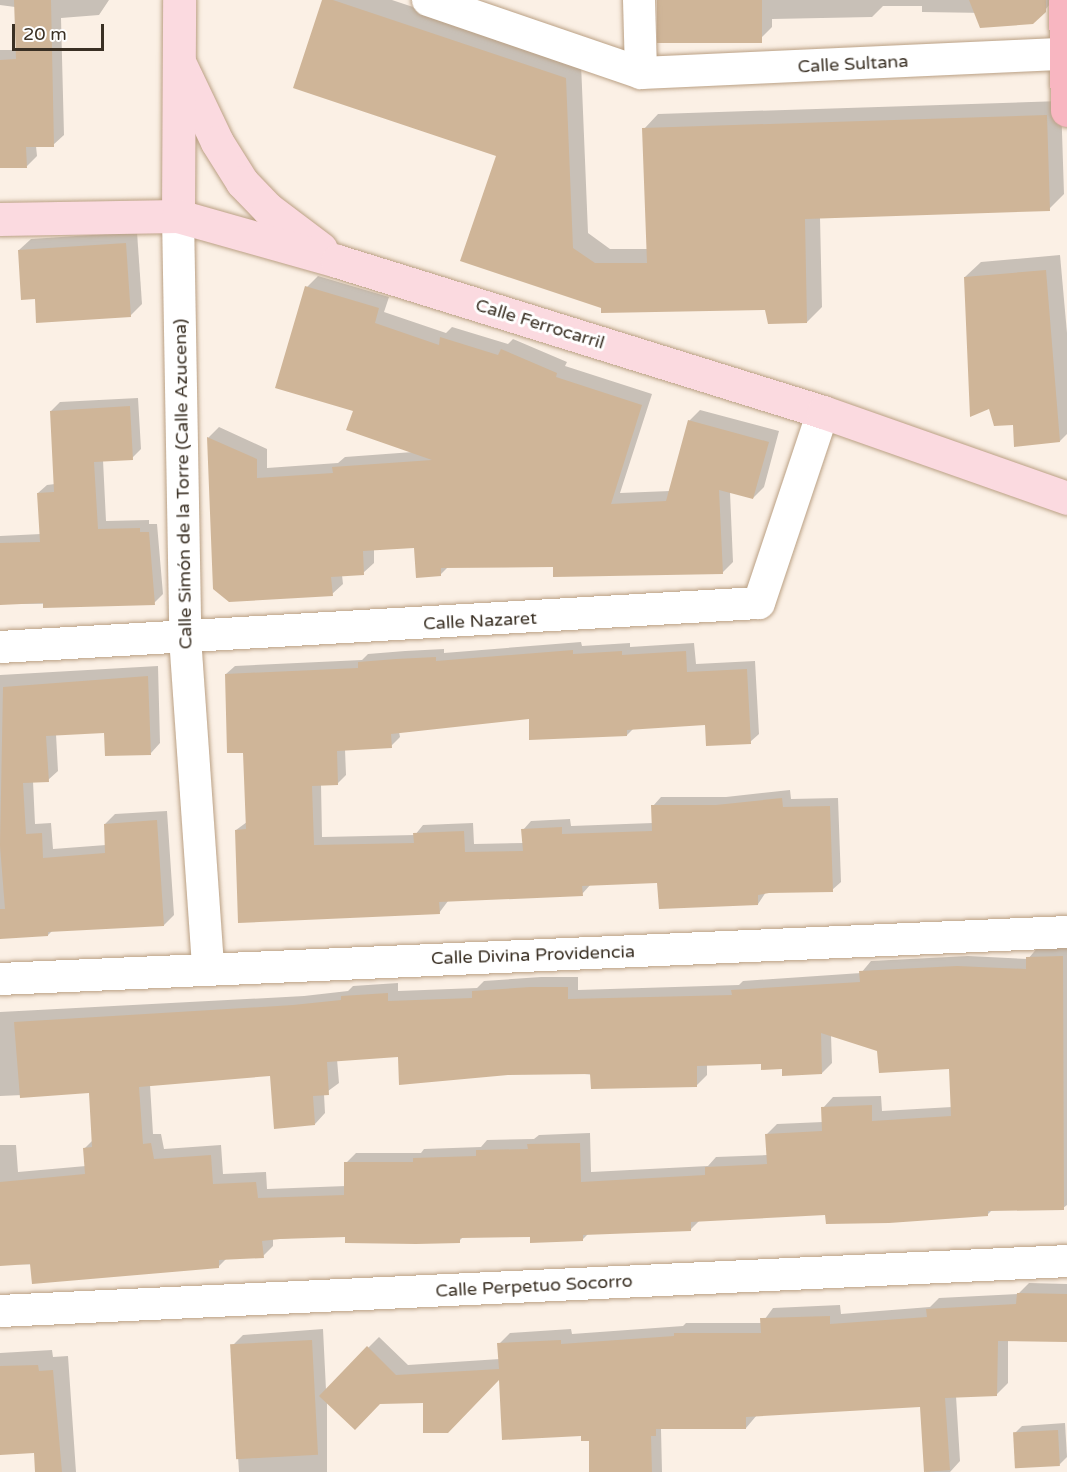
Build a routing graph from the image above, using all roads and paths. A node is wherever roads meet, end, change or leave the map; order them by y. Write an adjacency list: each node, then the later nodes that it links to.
1 (179, 0): 6 (street, Calle Simón de la Torre (Calle Azucena))
2 (428, 0): 7 (street)
3 (639, 0): 7 (street)
4 (1065, 0): 5 (main road)
5 (1065, 54): 7 (street, Calle Sultana); 8 (main road)
6 (180, 64): 9 (street, Calle Simón de la Torre (Calle Azucena)); 11 (street)
7 (641, 74)
8 (1067, 110)
9 (178, 216): 10 (street, Calle Ferrocarril); 11 (street, Calle Ferrocarril); 14 (street, Calle Simón de la Torre (Calle Azucena))
10 (0, 219)
11 (337, 261): 12 (street, Calle Ferrocarril)
12 (823, 412): 13 (street, Calle Ferrocarril); 14 (street, Calle Nazaret)
13 (1067, 498)
14 (185, 637): 15 (street, Calle Nazaret); 17 (street, Calle Simón de la Torre (Calle Azucena))
15 (0, 646)
16 (1067, 932): 17 (street, Calle Divina Providencia)
17 (208, 968): 18 (street, Calle Divina Providencia)
18 (0, 979)
19 (1067, 1261): 20 (street, Calle Perpetuo Socorro)
20 (0, 1311)

